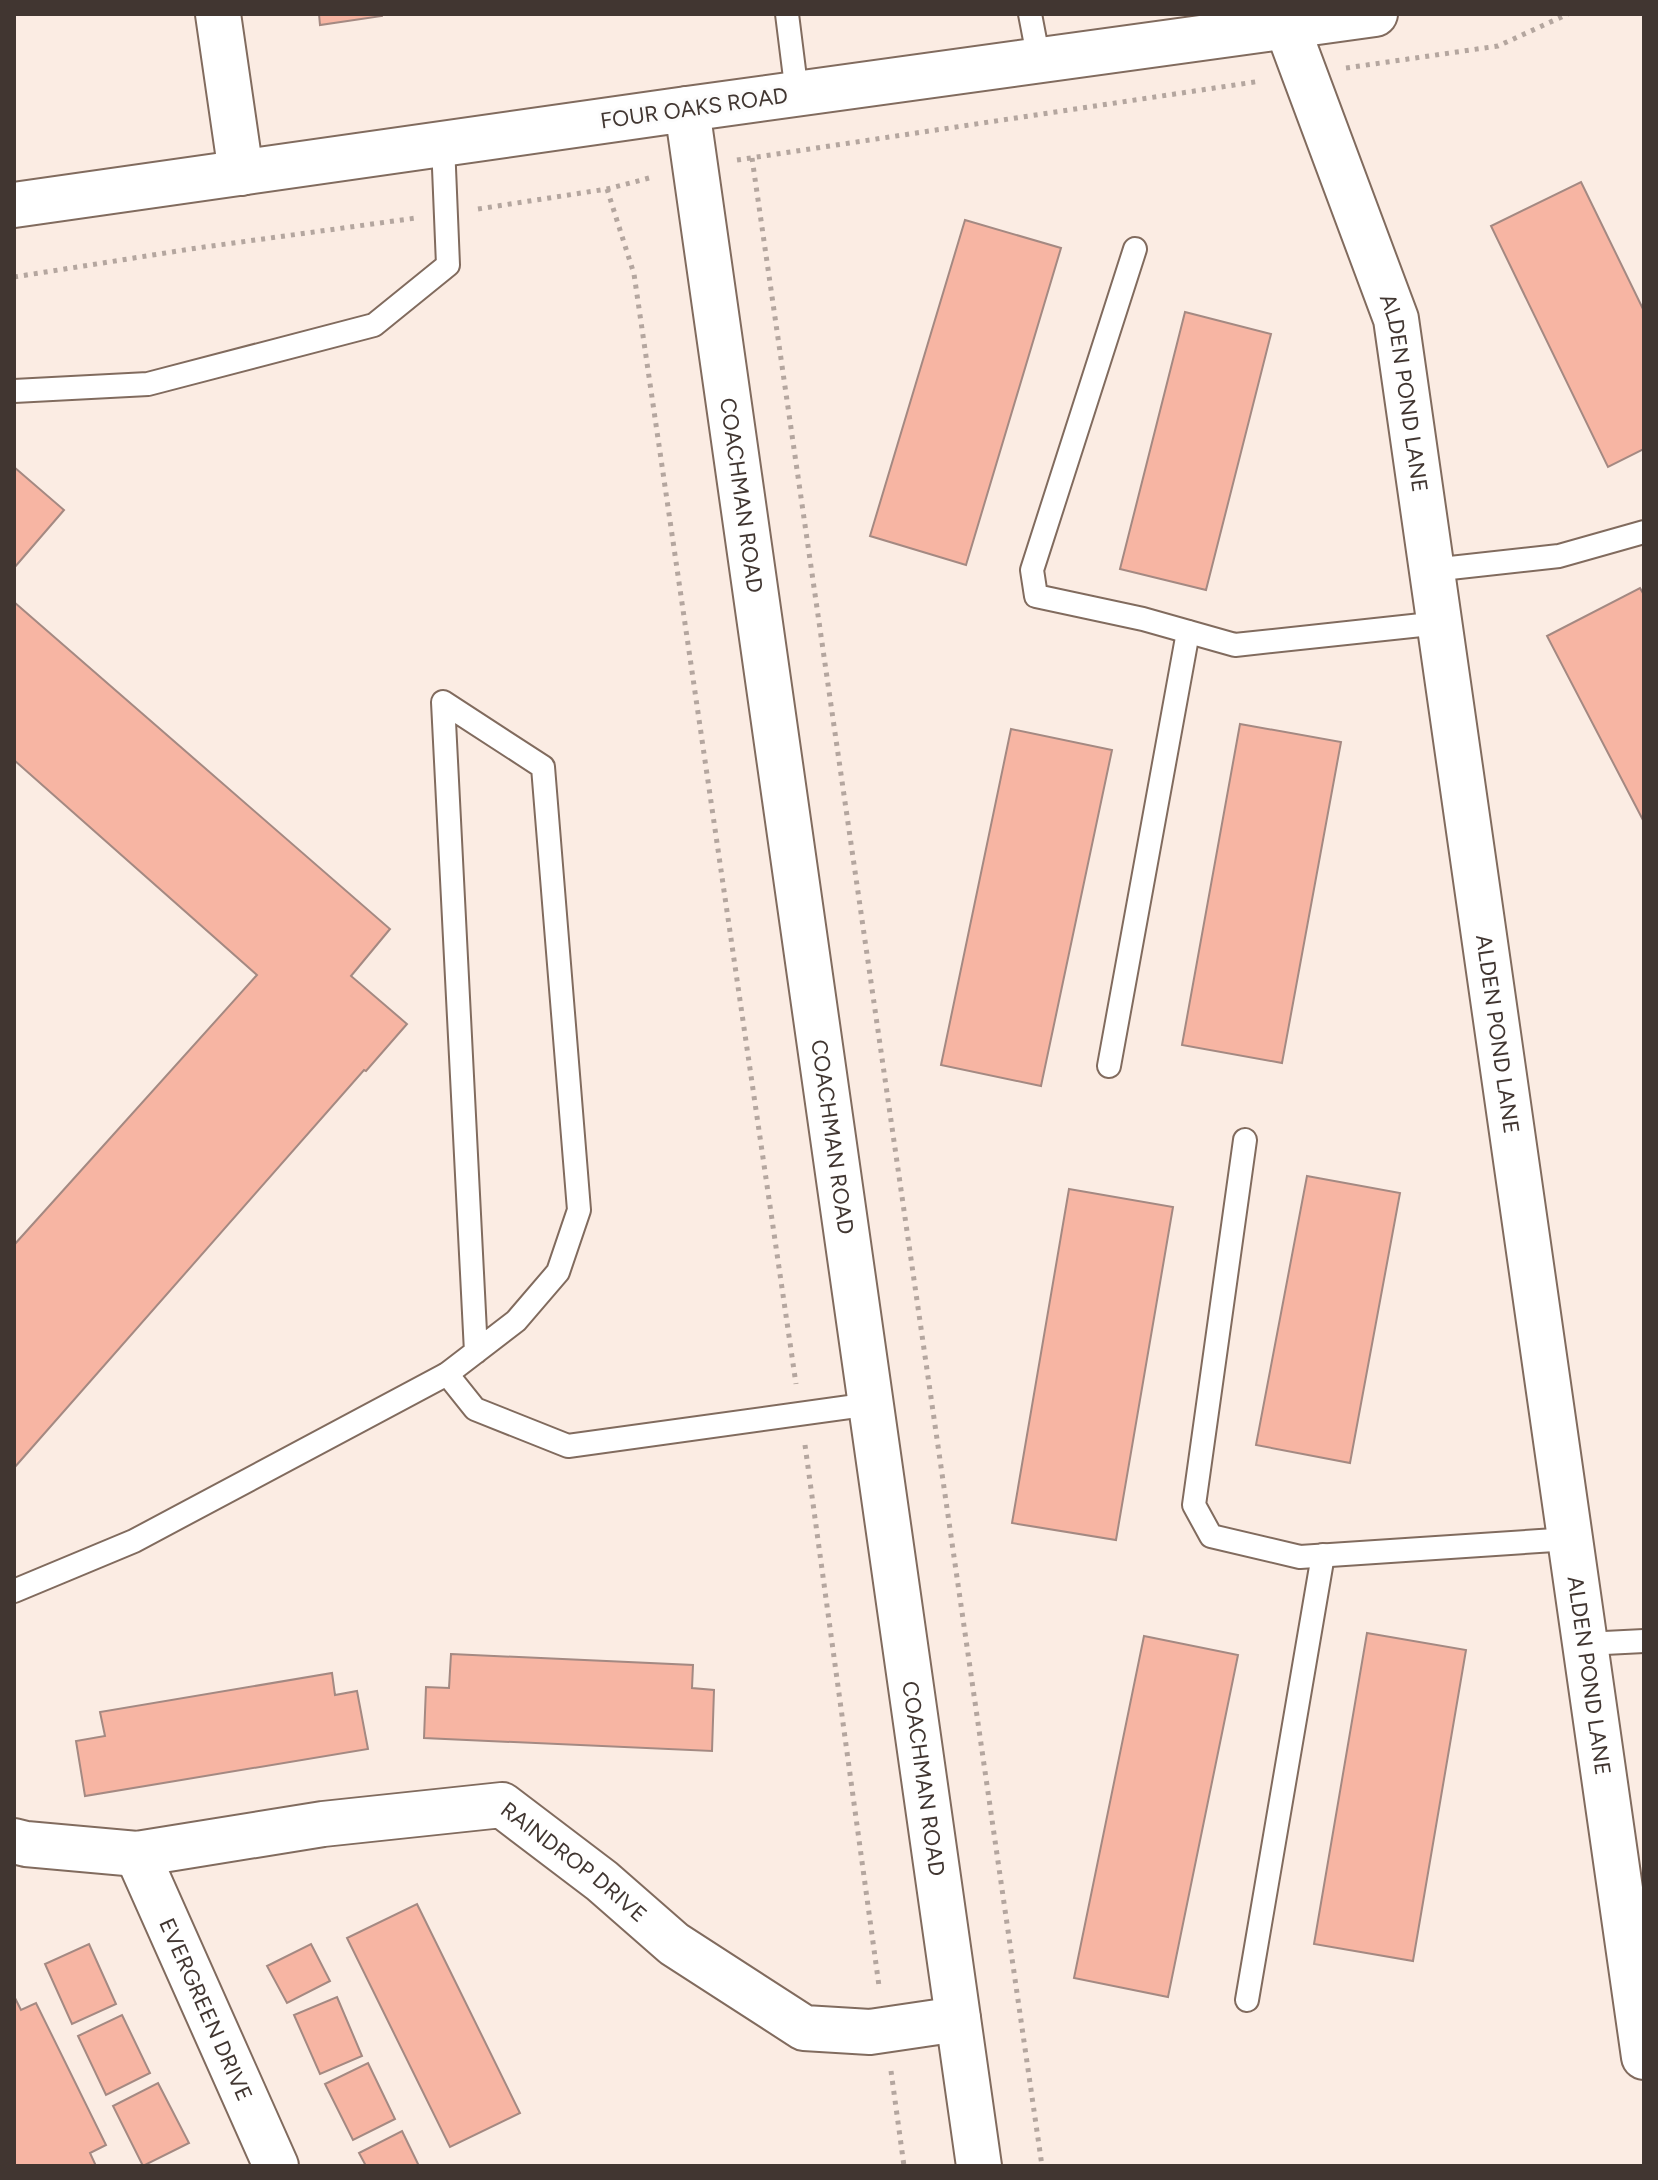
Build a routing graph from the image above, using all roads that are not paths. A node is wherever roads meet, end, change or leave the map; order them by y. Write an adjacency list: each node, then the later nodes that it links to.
1 (218, 14): 10 (street)
2 (787, 14): 7 (lane)
3 (1030, 14): 6 (lane)
4 (1375, 14): 5 (street, FOUR OAKS ROAD)
5 (1287, 27): 6 (street, FOUR OAKS ROAD); 15 (street, ALDEN POND LANE)
6 (1039, 61): 7 (street, FOUR OAKS ROAD)
7 (797, 94): 8 (street, FOUR OAKS ROAD)
8 (687, 109): 9 (street, FOUR OAKS ROAD); 22 (street, COACHMAN ROAD)
9 (443, 144): 10 (street, FOUR OAKS ROAD); 13 (lane)
10 (241, 173): 11 (street, FOUR OAKS ROAD)
11 (14, 205)
12 (1135, 249): 17 (lane)
13 (14, 391)
14 (1644, 532): 15 (lane)
15 (1432, 570): 16 (street, ALDEN POND LANE)
16 (1440, 623): 17 (lane); 23 (street, ALDEN POND LANE)
17 (1188, 632): 18 (lane)
18 (1109, 1066)
19 (1245, 1140): 24 (lane)
20 (476, 1352): 20 (lane); 21 (lane)
21 (447, 1374): 22 (lane); 25 (lane)
22 (871, 1404): 31 (street, COACHMAN ROAD)
23 (1570, 1539): 24 (lane); 27 (street, ALDEN POND LANE)
24 (1323, 1555): 30 (lane)
25 (14, 1591)
26 (1644, 1641): 27 (lane)
27 (1585, 1644): 32 (street, ALDEN POND LANE)
28 (14, 1841): 29 (street, RAINDROP DRIVE)
29 (137, 1854): 31 (street, RAINDROP DRIVE); 33 (street, EVERGREEN DRIVE)
30 (1247, 2000)
31 (958, 2019): 34 (street, COACHMAN ROAD)
32 (1644, 2057)
33 (276, 2166)
34 (979, 2166)

